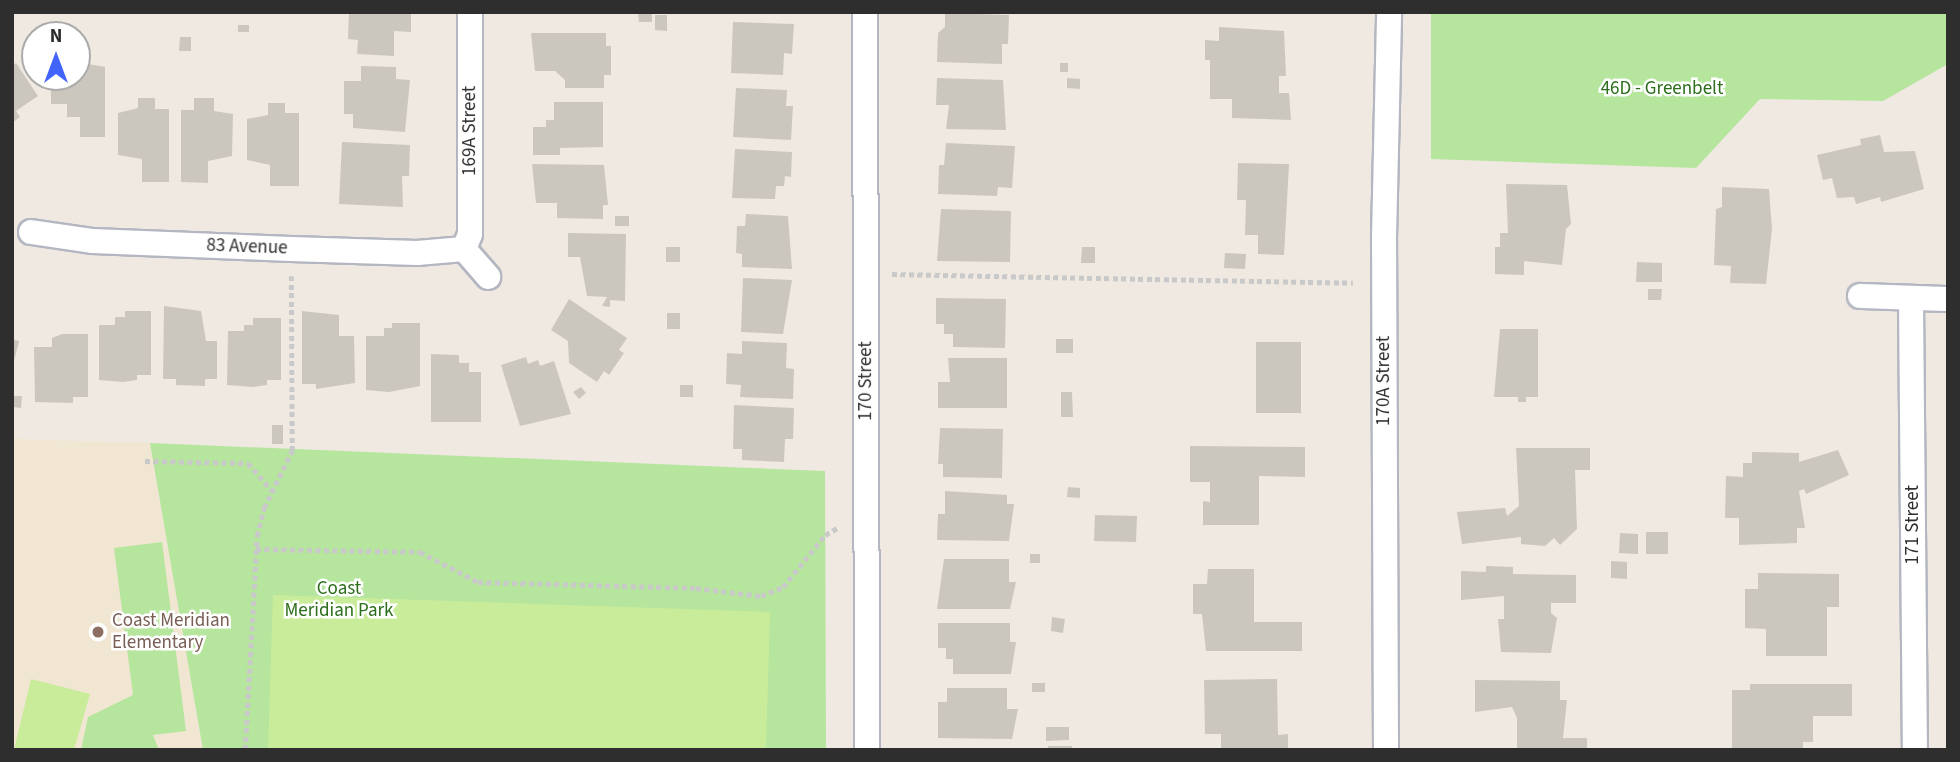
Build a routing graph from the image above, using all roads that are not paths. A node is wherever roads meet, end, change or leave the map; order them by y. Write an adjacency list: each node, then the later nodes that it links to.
1 (470, 12): 5 (street, 169A Street)
2 (864, 12): 10 (street, 170 Street)
3 (1389, 12): 11 (street, 170A Street)
4 (31, 232): 5 (street, 83 Avenue)
5 (464, 249): 6 (street)
6 (488, 277)
7 (1860, 296): 9 (street)
8 (1948, 299): 9 (street)
9 (1911, 300): 12 (street, 171 Street)
10 (867, 750)
11 (1386, 750)
12 (1915, 750)

